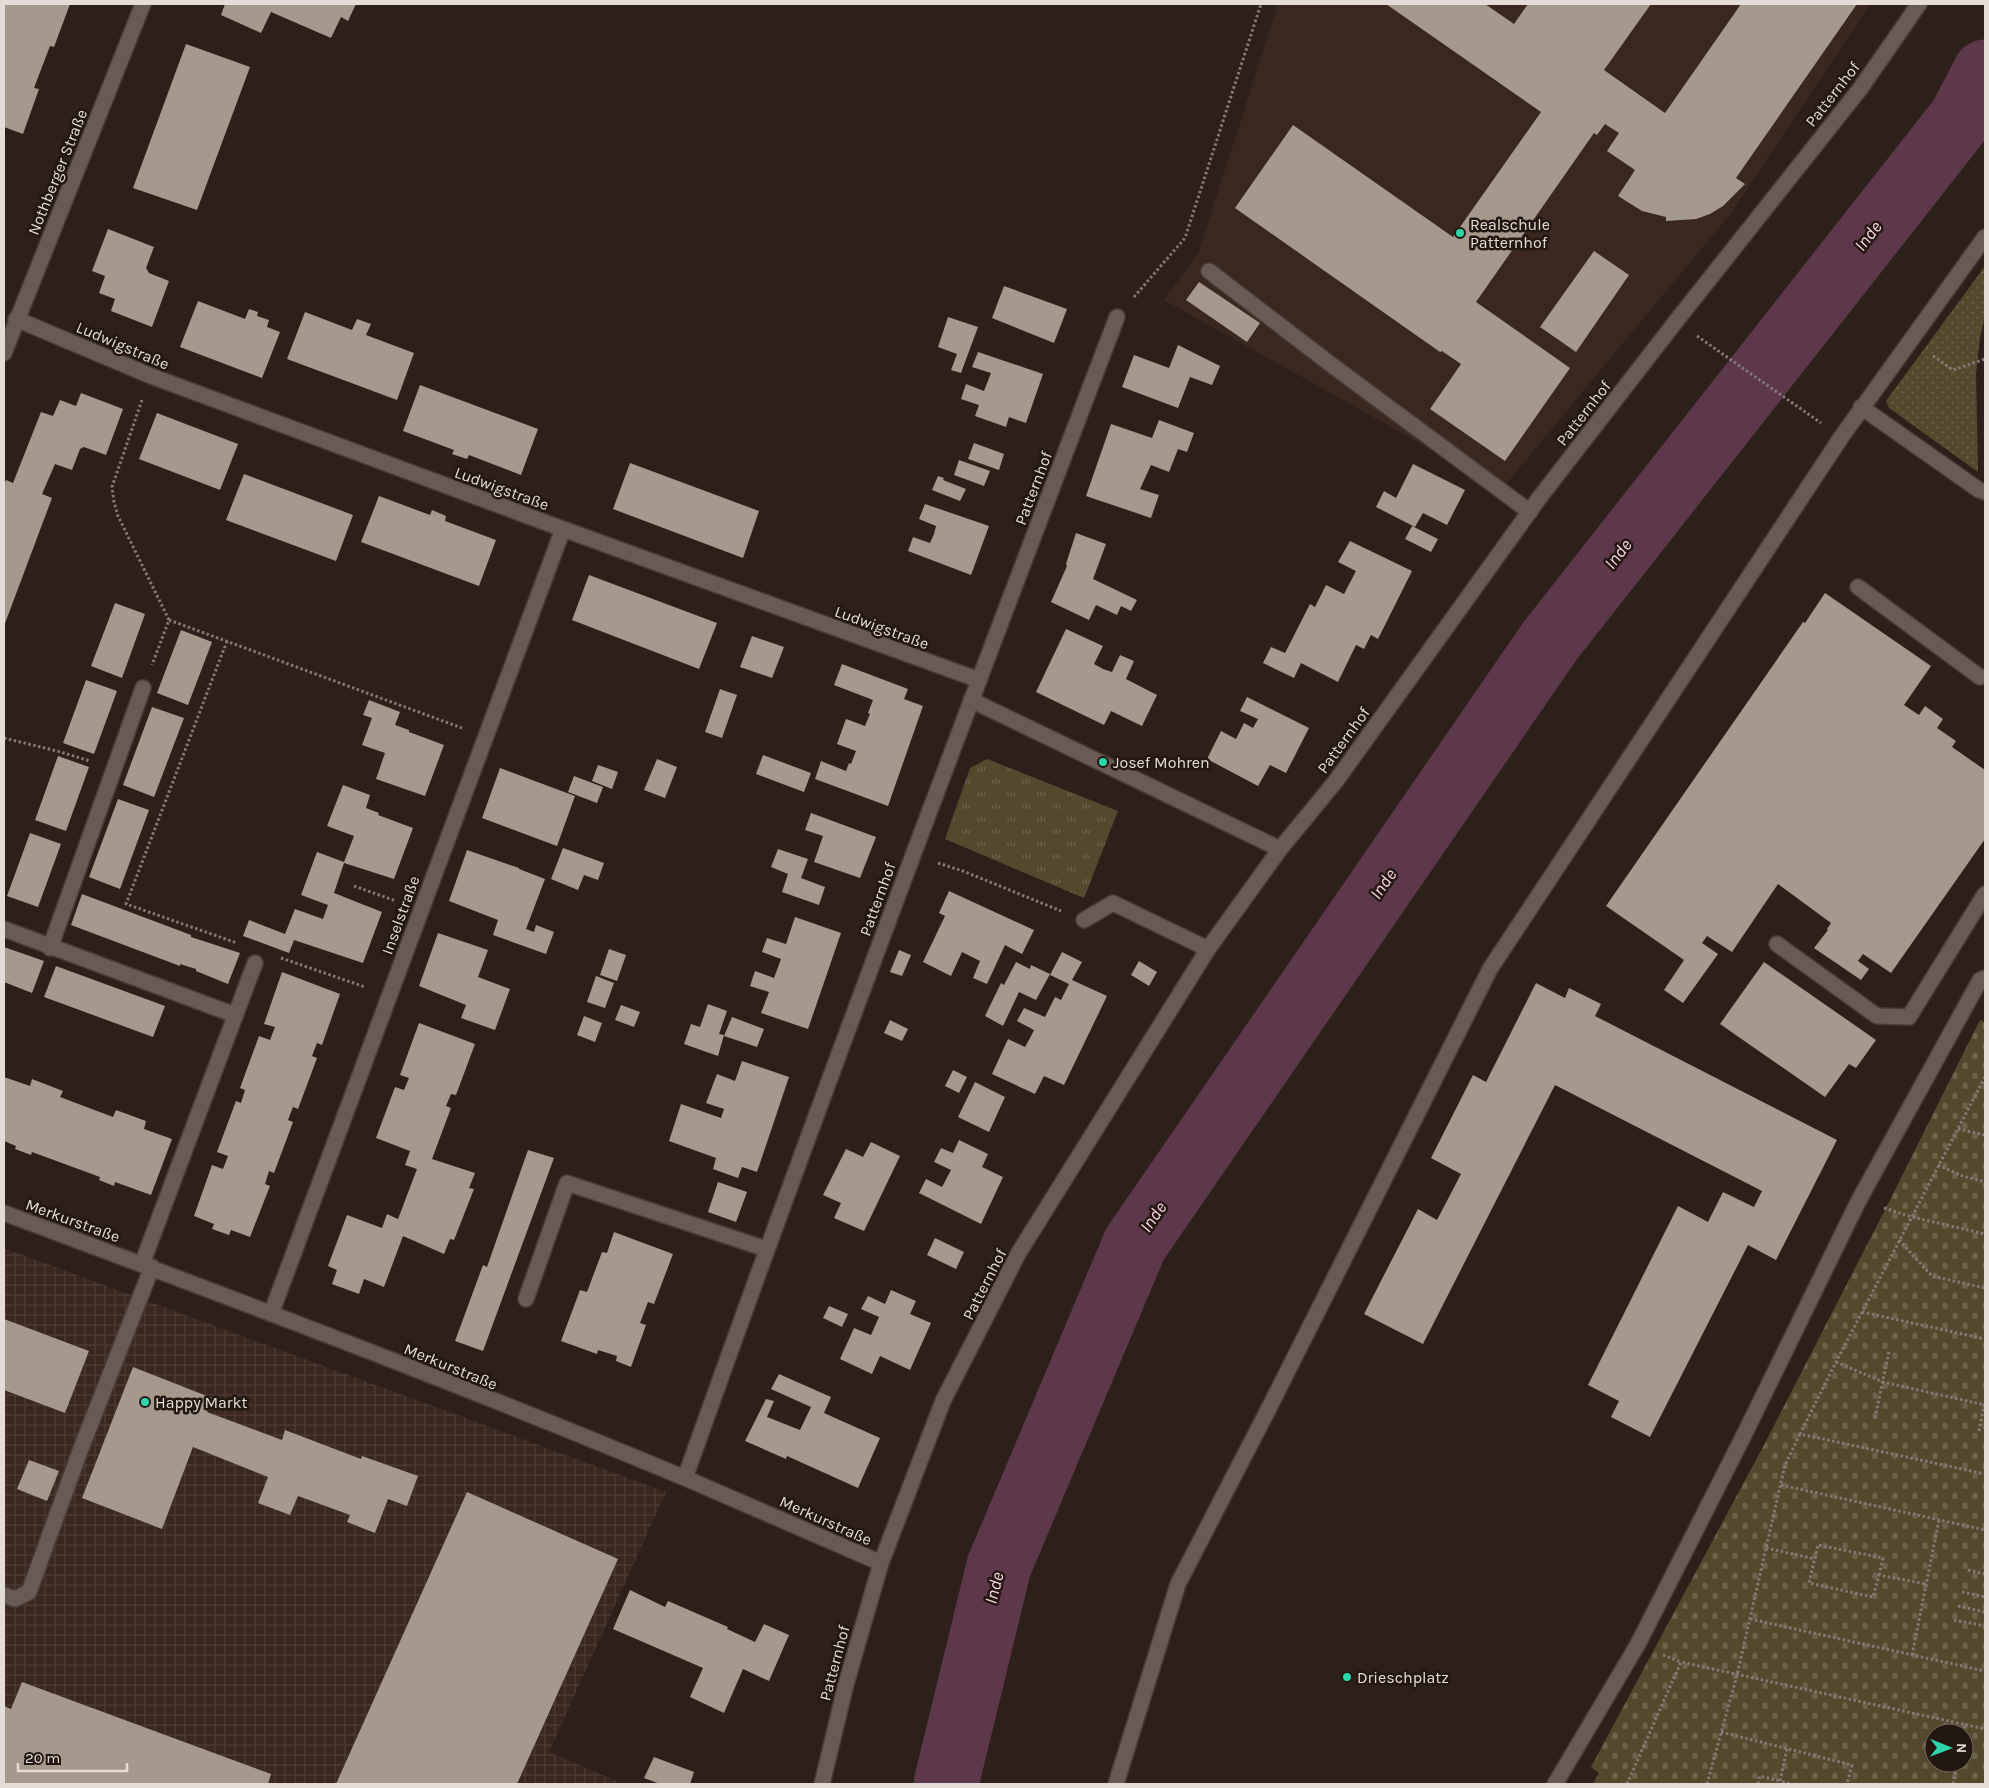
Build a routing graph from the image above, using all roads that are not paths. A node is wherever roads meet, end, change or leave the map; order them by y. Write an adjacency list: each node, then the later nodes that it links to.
1 (143, 4): 6 (street, Nothberger Straße)
2 (1919, 4): 10 (street, Patternhof)
3 (1985, 237): 8 (street)
4 (1209, 271): 10 (street)
5 (1117, 317): 14 (street, Patternhof)
6 (16, 319): 7 (street, Nothberger Straße); 11 (street, Ludwigstraße)
7 (4, 353)
8 (1862, 407): 9 (street); 36 (street)
9 (1985, 492)
10 (1530, 512): 17 (street, Patternhof)
11 (563, 529): 14 (street, Ludwigstraße); 31 (street, Inselstraße)
12 (1858, 587): 13 (street)
13 (1984, 677)
14 (978, 680): 16 (street, Patternhof)
15 (143, 688): 22 (street)
16 (971, 700): 17 (street); 28 (street, Patternhof)
17 (1280, 849): 23 (street, Patternhof)
18 (1985, 894): 21 (street)
19 (1084, 920): 23 (street)
20 (4, 929): 22 (street)
21 (1777, 944)
22 (50, 948): 26 (street)
23 (1208, 949): 33 (street, Patternhof)
24 (255, 963): 26 (street)
25 (1985, 978): 37 (street)
26 (235, 1016): 29 (street)
27 (4, 1213): 29 (street, Merkurstraße)
28 (766, 1250): 30 (street); 32 (street, Patternhof)
29 (147, 1266): 31 (street, Merkurstraße); 34 (street)
30 (526, 1299)
31 (271, 1314): 32 (street, Merkurstraße)
32 (685, 1478): 33 (street, Merkurstraße)
33 (881, 1564): 35 (street, Patternhof)
34 (4, 1595)
35 (822, 1784)
36 (1116, 1784)
37 (1555, 1784)

